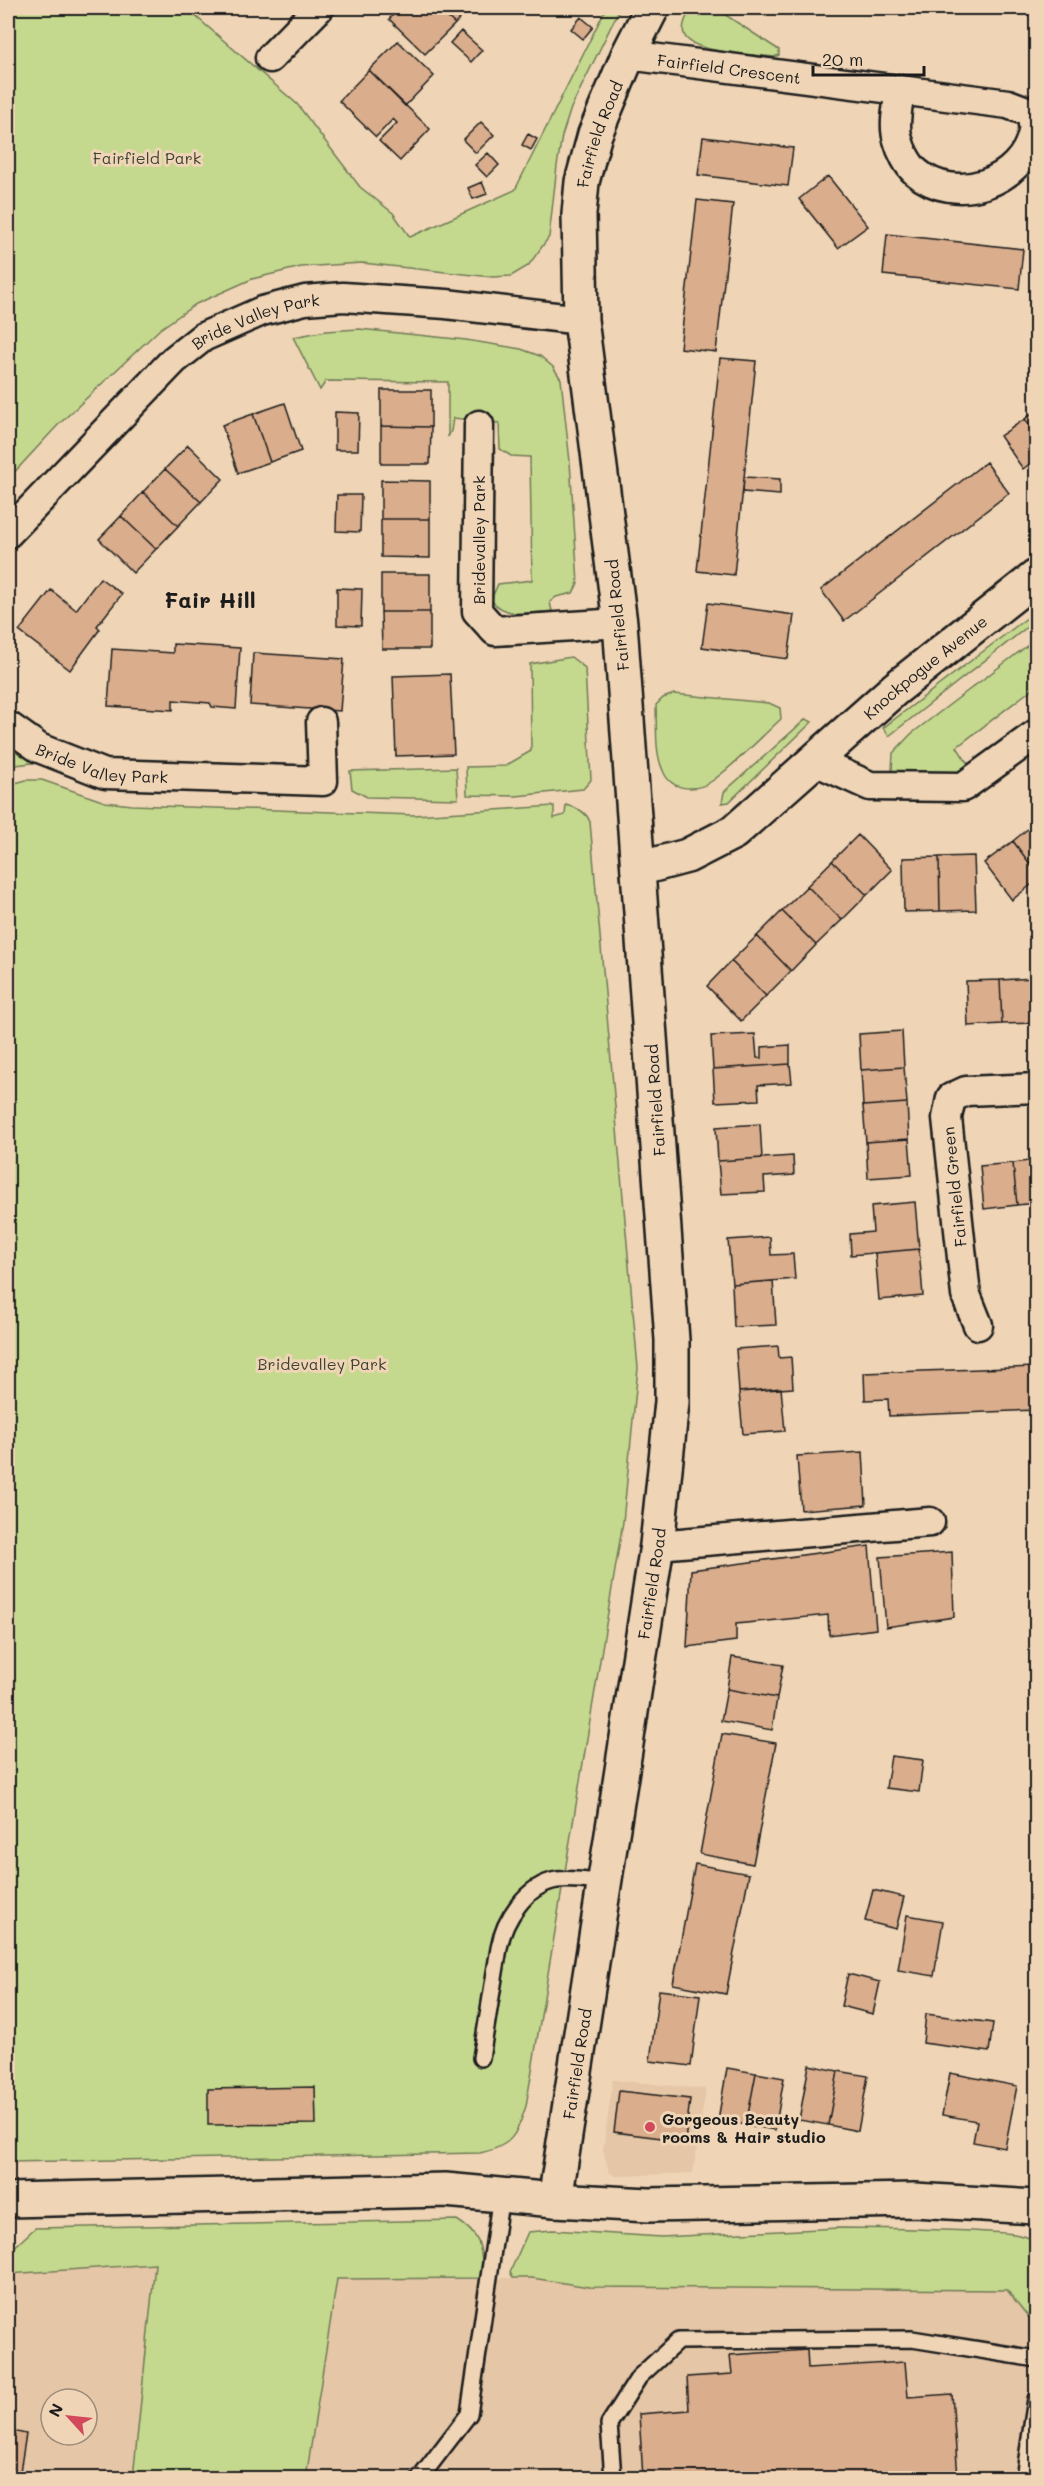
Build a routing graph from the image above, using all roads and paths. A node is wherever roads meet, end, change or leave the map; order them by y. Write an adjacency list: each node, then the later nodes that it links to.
1 (319, 8): 4 (street)
2 (652, 8): 3 (street, Fairfield Road)
3 (628, 55): 5 (street, Fairfield Crescent); 6 (street, Fairfield Road)
4 (270, 58)
5 (900, 90): 5 (street, Fairfield Crescent)
6 (581, 320): 8 (street, Bride Valley Park); 10 (street, Fairfield Road)
7 (479, 425): 10 (street, Bridevalley Park)
8 (8, 533)
9 (1036, 577): 14 (street, Knockpogue Avenue)
10 (620, 623): 15 (street, Fairfield Road)
11 (321, 722): 12 (street, Bride Valley Park)
12 (8, 726)
13 (1036, 734): 14 (street)
14 (815, 761): 15 (street, Knockpogue Avenue)
15 (638, 868): 19 (street, Fairfield Road)
16 (1036, 1088): 17 (street, Fairfield Green)
17 (978, 1325)
18 (930, 1522): 19 (street)
19 (657, 1545): 20 (street, Fairfield Road)
20 (605, 1883): 21 (lane); 24 (street, Fairfield Road)
21 (481, 2058)
22 (501, 2195): 23 (street); 24 (street); 28 (lane)
23 (8, 2200)
24 (555, 2200): 25 (street)
25 (1036, 2206)
26 (1036, 2359): 29 (lane)
27 (1036, 2399): 30 (lane)
28 (420, 2478)
29 (613, 2478)
30 (1024, 2478)

